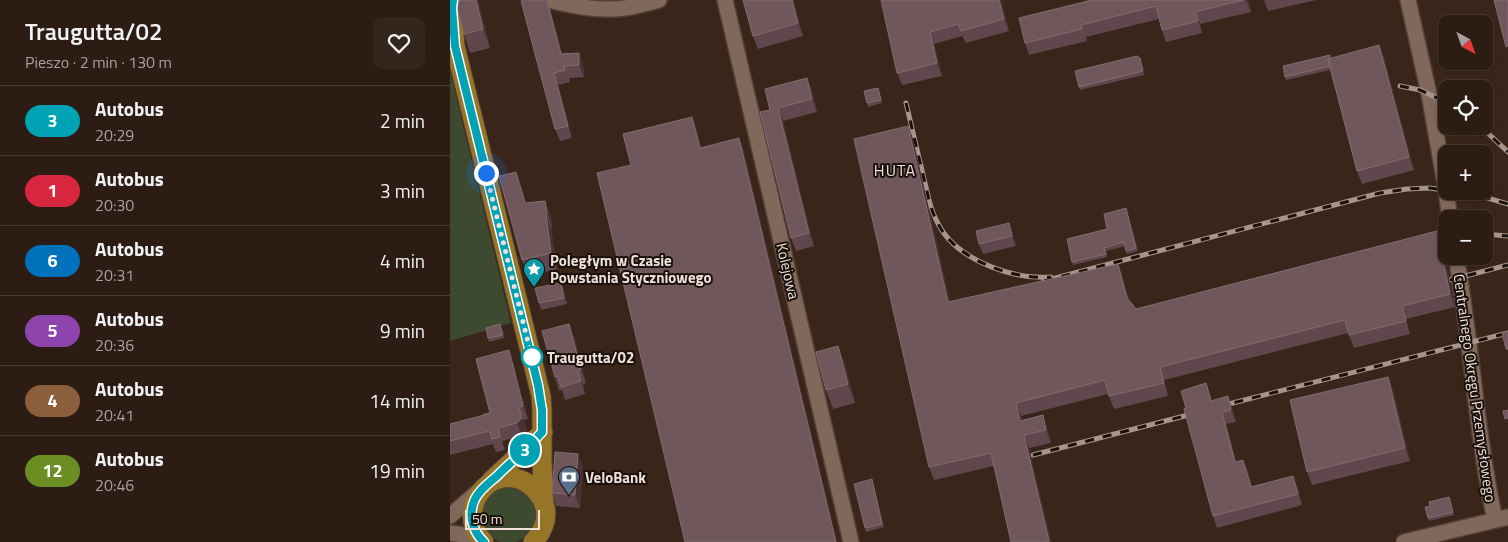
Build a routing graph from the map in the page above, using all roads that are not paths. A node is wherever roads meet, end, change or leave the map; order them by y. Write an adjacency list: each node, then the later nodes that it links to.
1 (453, 0): 6 (main road)
2 (548, 0): 3 (street)
3 (659, 0)
4 (725, 0): 18 (street, Kolejowa)
5 (1408, 0): 7 (street)
6 (452, 41): 9 (main road)
7 (1438, 145)
8 (1457, 265): 13 (street, Centralnego Okręgu Przemysłowego)
9 (542, 432): 10 (main road); 11 (main road)
10 (484, 487): 11 (main road); 12 (street); 15 (main road)
11 (545, 511): 16 (main road); 17 (main road)
12 (450, 516)
13 (1501, 518): 19 (street)
14 (450, 533): 15 (street)
15 (483, 541)
16 (533, 542)
17 (553, 542)
18 (851, 542)
19 (1404, 542)

